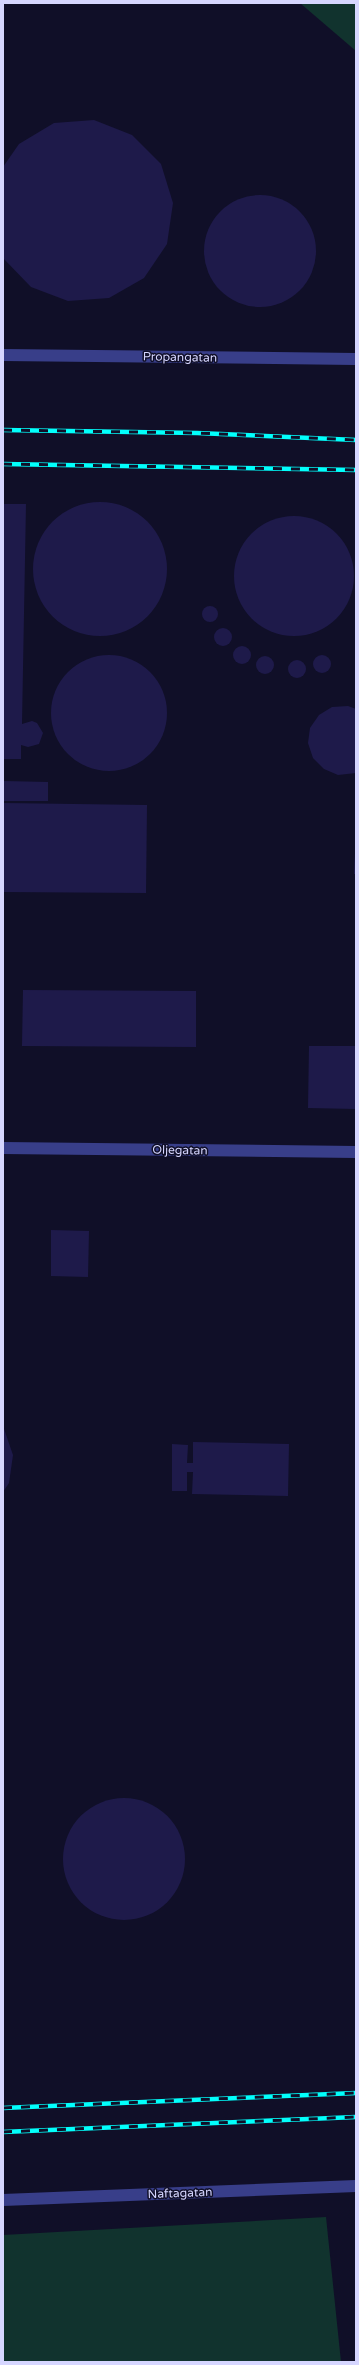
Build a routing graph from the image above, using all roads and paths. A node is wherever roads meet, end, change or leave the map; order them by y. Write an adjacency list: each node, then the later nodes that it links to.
1 (3, 355): 2 (lane, Propangatan)
2 (356, 359)
3 (3, 1148): 4 (lane, Oljegatan)
4 (356, 1152)
5 (356, 2186): 6 (lane, Naftagatan)
6 (3, 2200)

